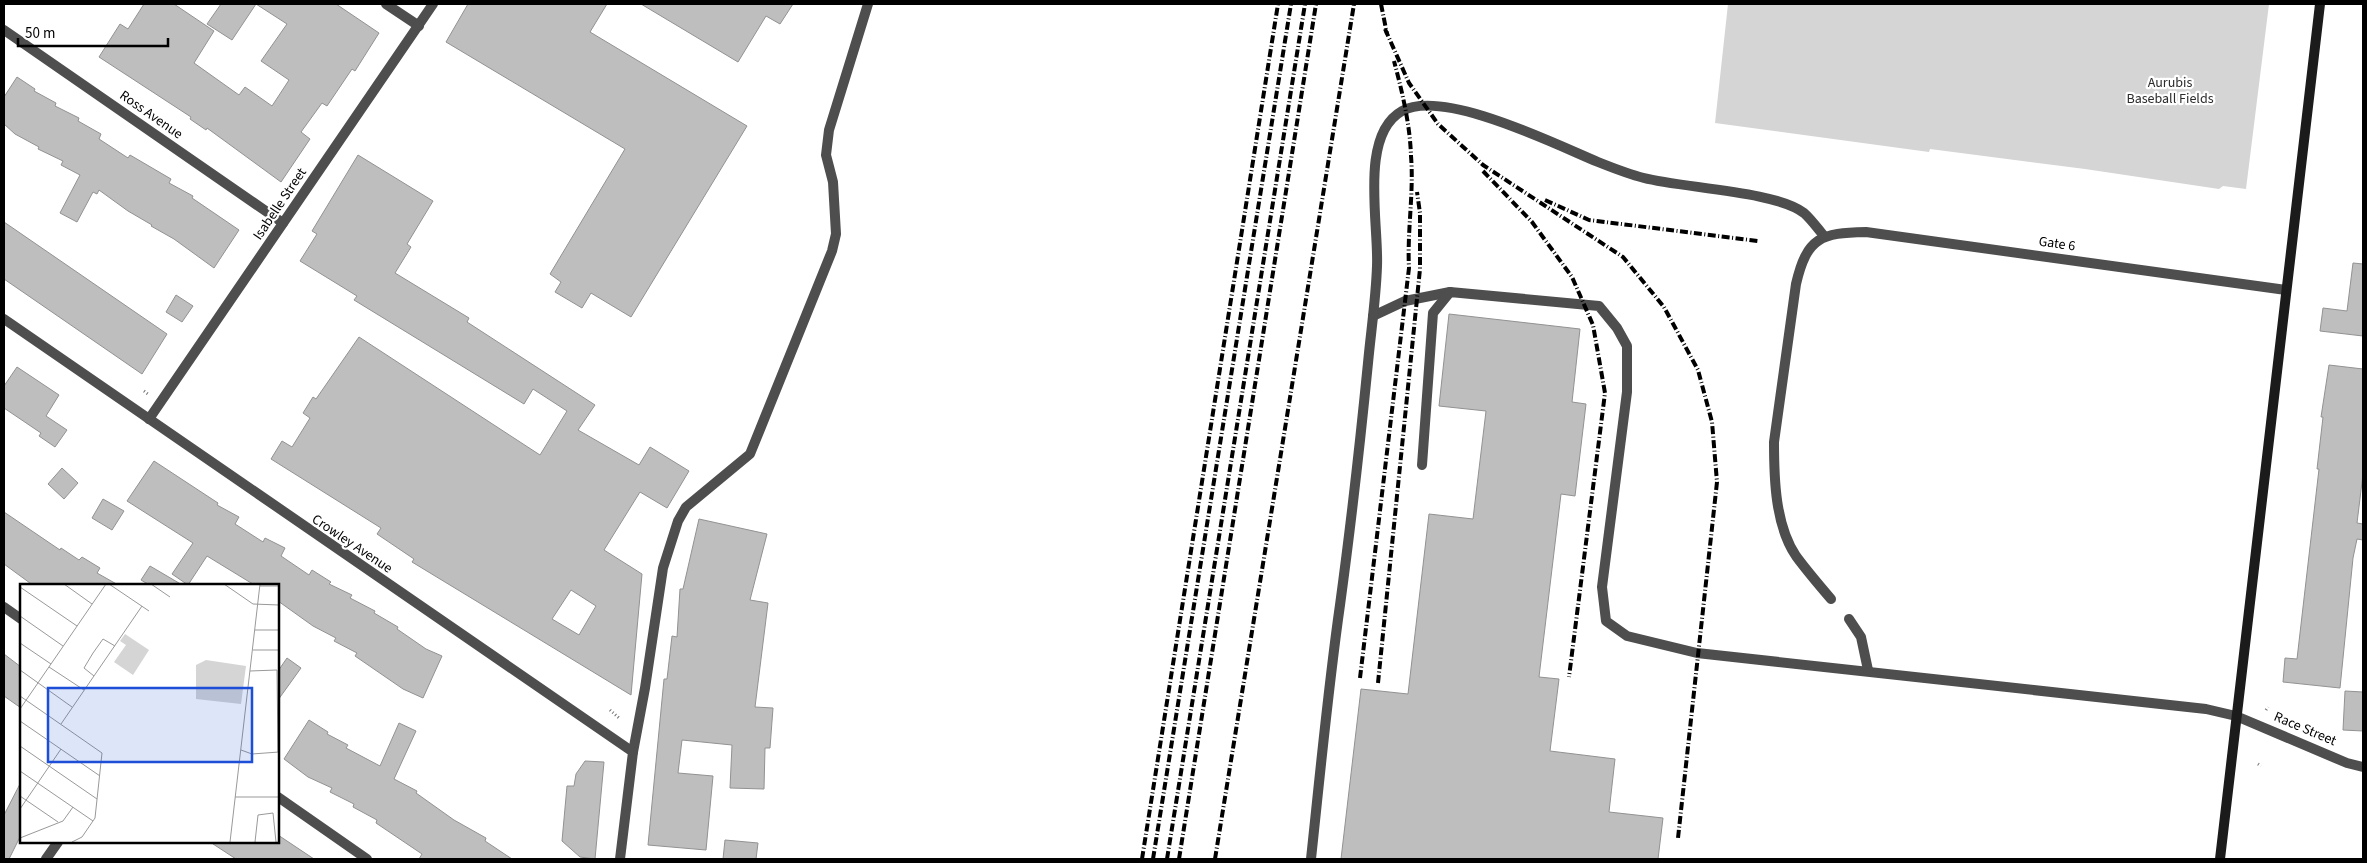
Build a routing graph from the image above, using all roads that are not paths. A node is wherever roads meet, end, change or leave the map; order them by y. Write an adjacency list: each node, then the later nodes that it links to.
1 (386, 4): 5 (street)
2 (433, 4): 5 (street, Isabelle Street)
3 (868, 4): 21 (street)
4 (2320, 4): 9 (main road)
5 (419, 26): 7 (street, Isabelle Street)
6 (4, 30): 7 (street, Ross Avenue)
7 (283, 223): 13 (street, Isabelle Street)
8 (1824, 236): 9 (street, Gate 6); 11 (street); 15 (street)
9 (2286, 290): 20 (main road)
10 (1450, 292): 11 (street, Race Street); 14 (street); 19 (street, Race Street)
11 (1373, 316): 28 (street)
12 (4, 319): 13 (street, Crowley Avenue)
13 (149, 419): 21 (street, Crowley Avenue)
14 (1422, 465)
15 (1831, 599)
16 (4, 607): 17 (street)
17 (20, 618)
18 (1849, 619): 19 (street)
19 (1868, 670): 20 (street, Race Street)
20 (2236, 716): 22 (street, Race Street); 29 (main road)
21 (632, 752): 27 (street)
22 (2363, 767)
23 (279, 798): 26 (street)
24 (57, 843): 25 (street)
25 (46, 859)
26 (367, 859)
27 (620, 859)
28 (1311, 859)
29 (2220, 859)

